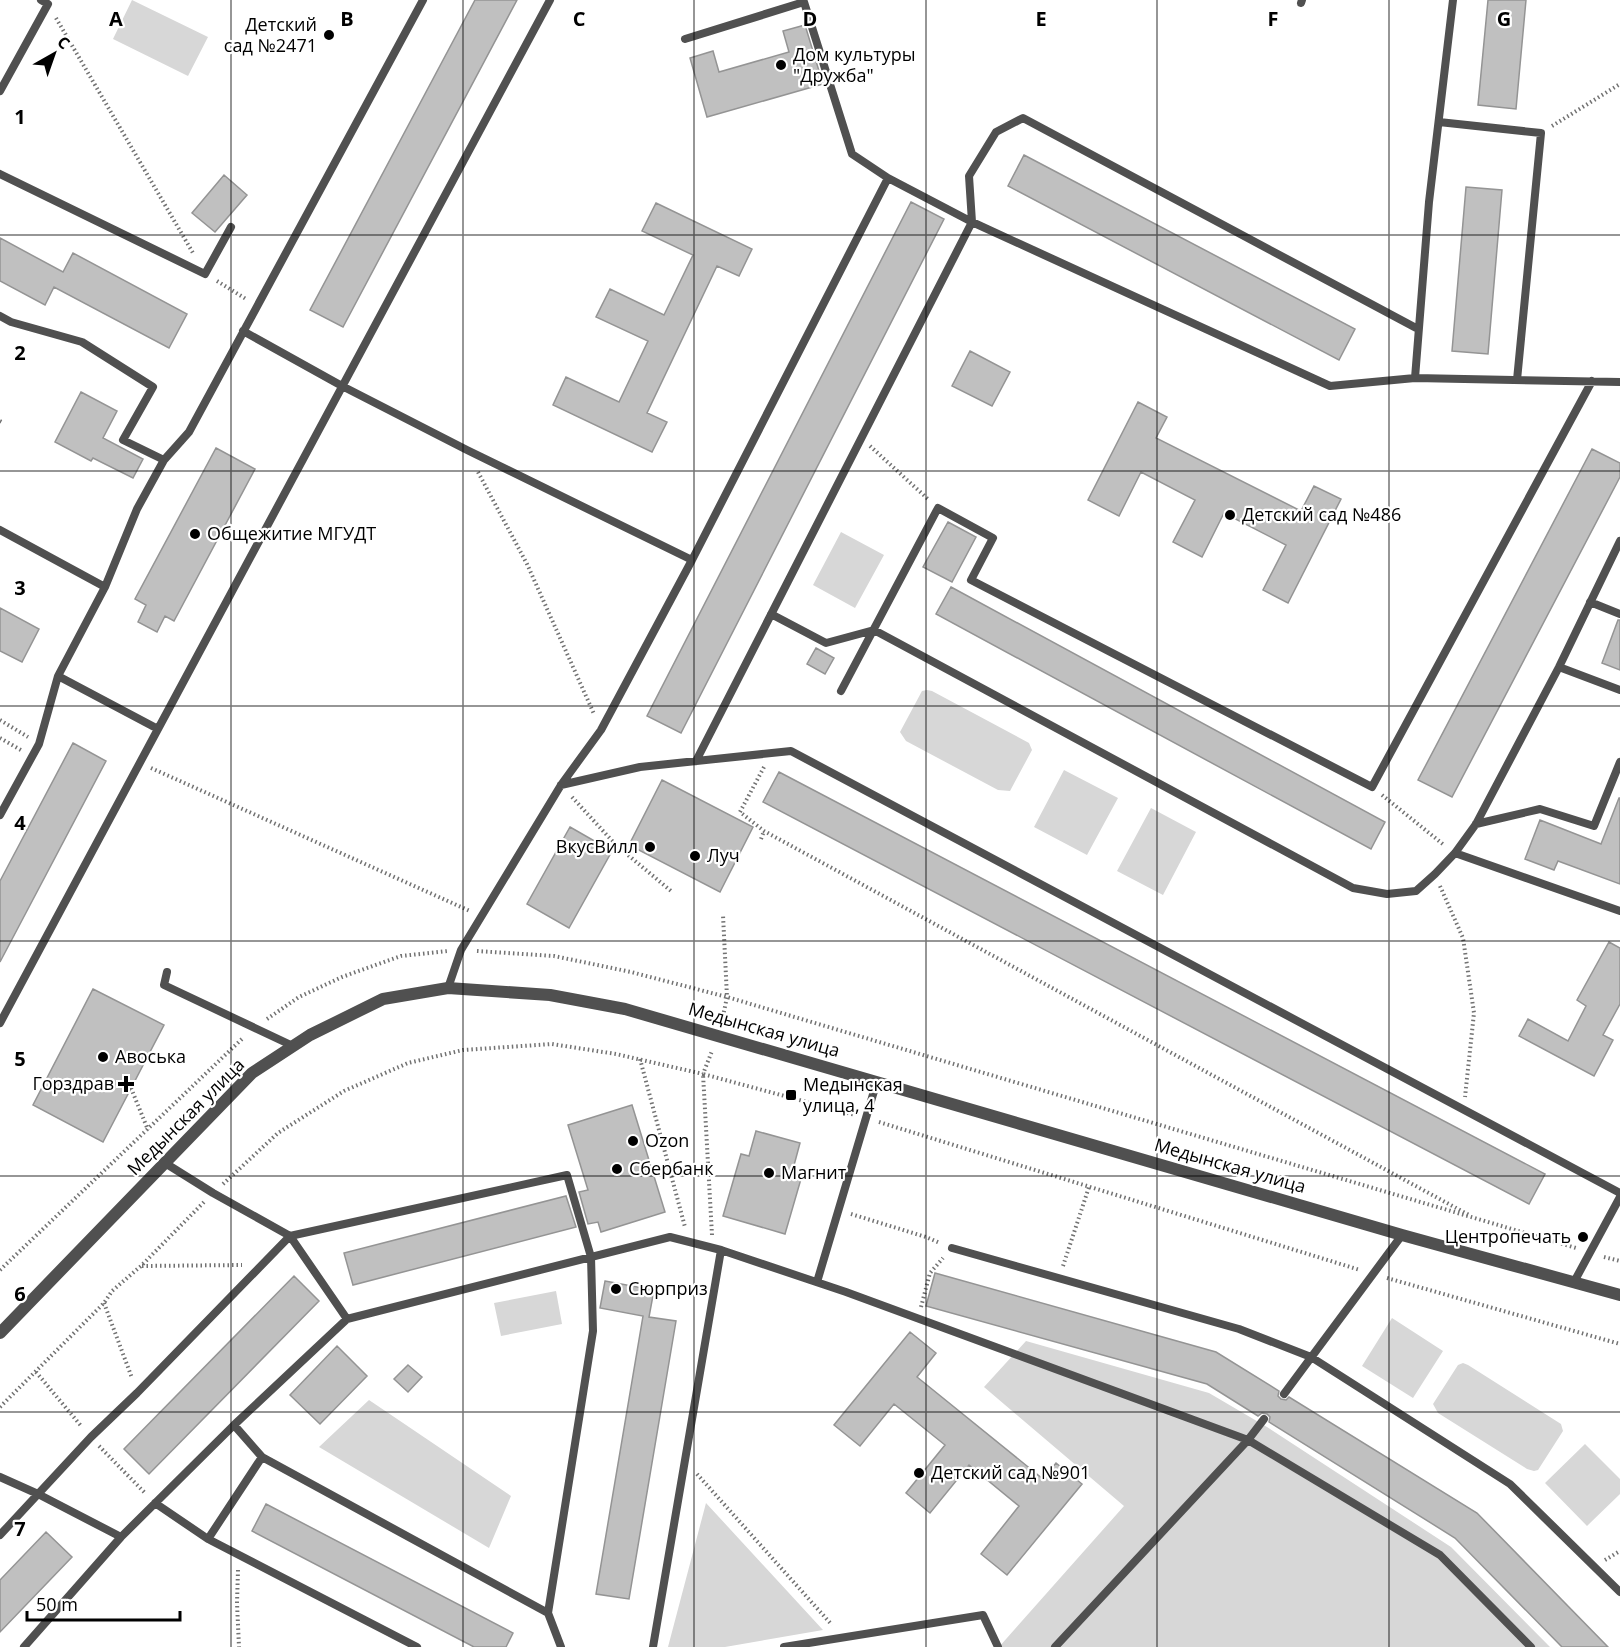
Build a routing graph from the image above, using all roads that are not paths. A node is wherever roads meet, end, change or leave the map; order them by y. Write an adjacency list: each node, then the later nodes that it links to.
1 (423, 0): 14 (lane)
2 (550, 0): 19 (lane)
3 (1453, 0): 7 (lane)
4 (45, 2): 6 (lane)
5 (685, 39): 9 (lane)
6 (0, 91)
7 (1439, 122): 13 (lane); 16 (lane)
8 (0, 174): 11 (lane)
9 (888, 178): 10 (lane); 23 (lane)
10 (972, 222): 13 (lane); 15 (lane); 26 (lane)
11 (231, 227)
12 (0, 316): 20 (lane)
13 (1419, 329): 15 (lane)
14 (243, 332): 19 (lane); 20 (lane)
15 (1415, 378): 16 (lane)
16 (1517, 380): 17 (lane)
17 (1592, 381): 18 (lane); 28 (lane)
18 (1620, 382)
19 (342, 386): 23 (lane); 33 (lane)
20 (164, 460): 24 (lane)
21 (0, 530): 24 (lane)
22 (1620, 541): 25 (lane)
23 (692, 560): 36 (lane)
24 (105, 588): 30 (lane)
25 (1590, 602): 27 (lane); 29 (lane)
26 (771, 614): 28 (lane); 34 (lane)
27 (1620, 614)
28 (874, 630): 32 (lane); 39 (lane)
29 (1559, 667): 31 (lane); 38 (lane)
30 (58, 676): 33 (lane); 37 (lane)
31 (1620, 690)
32 (841, 691)
33 (158, 729): 43 (lane)
34 (696, 761): 36 (lane); 47 (lane)
35 (1620, 762): 38 (lane)
36 (561, 785): 42 (lane)
37 (0, 815)
38 (1476, 824): 39 (lane)
39 (1455, 853): 40 (lane)
40 (1620, 911)
41 (167, 972): 44 (lane)
42 (448, 988): 44 (street, Медынская улица); 45 (street, Медынская улица)
43 (0, 1023)
44 (293, 1046): 46 (street, Медынская улица)
45 (877, 1081): 48 (street, Медынская улица); 53 (lane)
46 (165, 1163): 49 (lane); 57 (street, Медынская улица)
47 (1620, 1195): 54 (lane)
48 (1402, 1235): 54 (street, Медынская улица); 58 (lane)
49 (290, 1236): 52 (lane); 56 (lane); 65 (lane)
50 (952, 1248): 58 (lane)
51 (717, 1249): 52 (lane); 53 (lane); 75 (lane)
52 (591, 1257): 56 (lane); 71 (lane)
53 (817, 1282): 62 (lane)
54 (1574, 1282): 55 (street, Медынская улица)
55 (1620, 1295)
56 (347, 1319): 61 (lane)
57 (0, 1333)
58 (1311, 1357): 59 (lane); 70 (lane)
59 (1284, 1394)
60 (1264, 1419): 62 (lane)
61 (234, 1425): 63 (lane); 66 (lane)
62 (1248, 1440): 78 (lane); 79 (lane)
63 (262, 1456): 69 (lane); 71 (lane)
64 (0, 1477): 65 (lane)
65 (38, 1494): 67 (lane); 68 (lane)
66 (155, 1503): 68 (lane); 69 (lane)
67 (0, 1535)
68 (121, 1537): 72 (lane)
69 (208, 1539): 73 (lane)
70 (1620, 1592)
71 (548, 1613): 74 (lane)
72 (24, 1647)
73 (417, 1647)
74 (561, 1647)
75 (653, 1647)
76 (784, 1647): 77 (lane)
77 (998, 1647)
78 (1055, 1647)
79 (1531, 1647)

